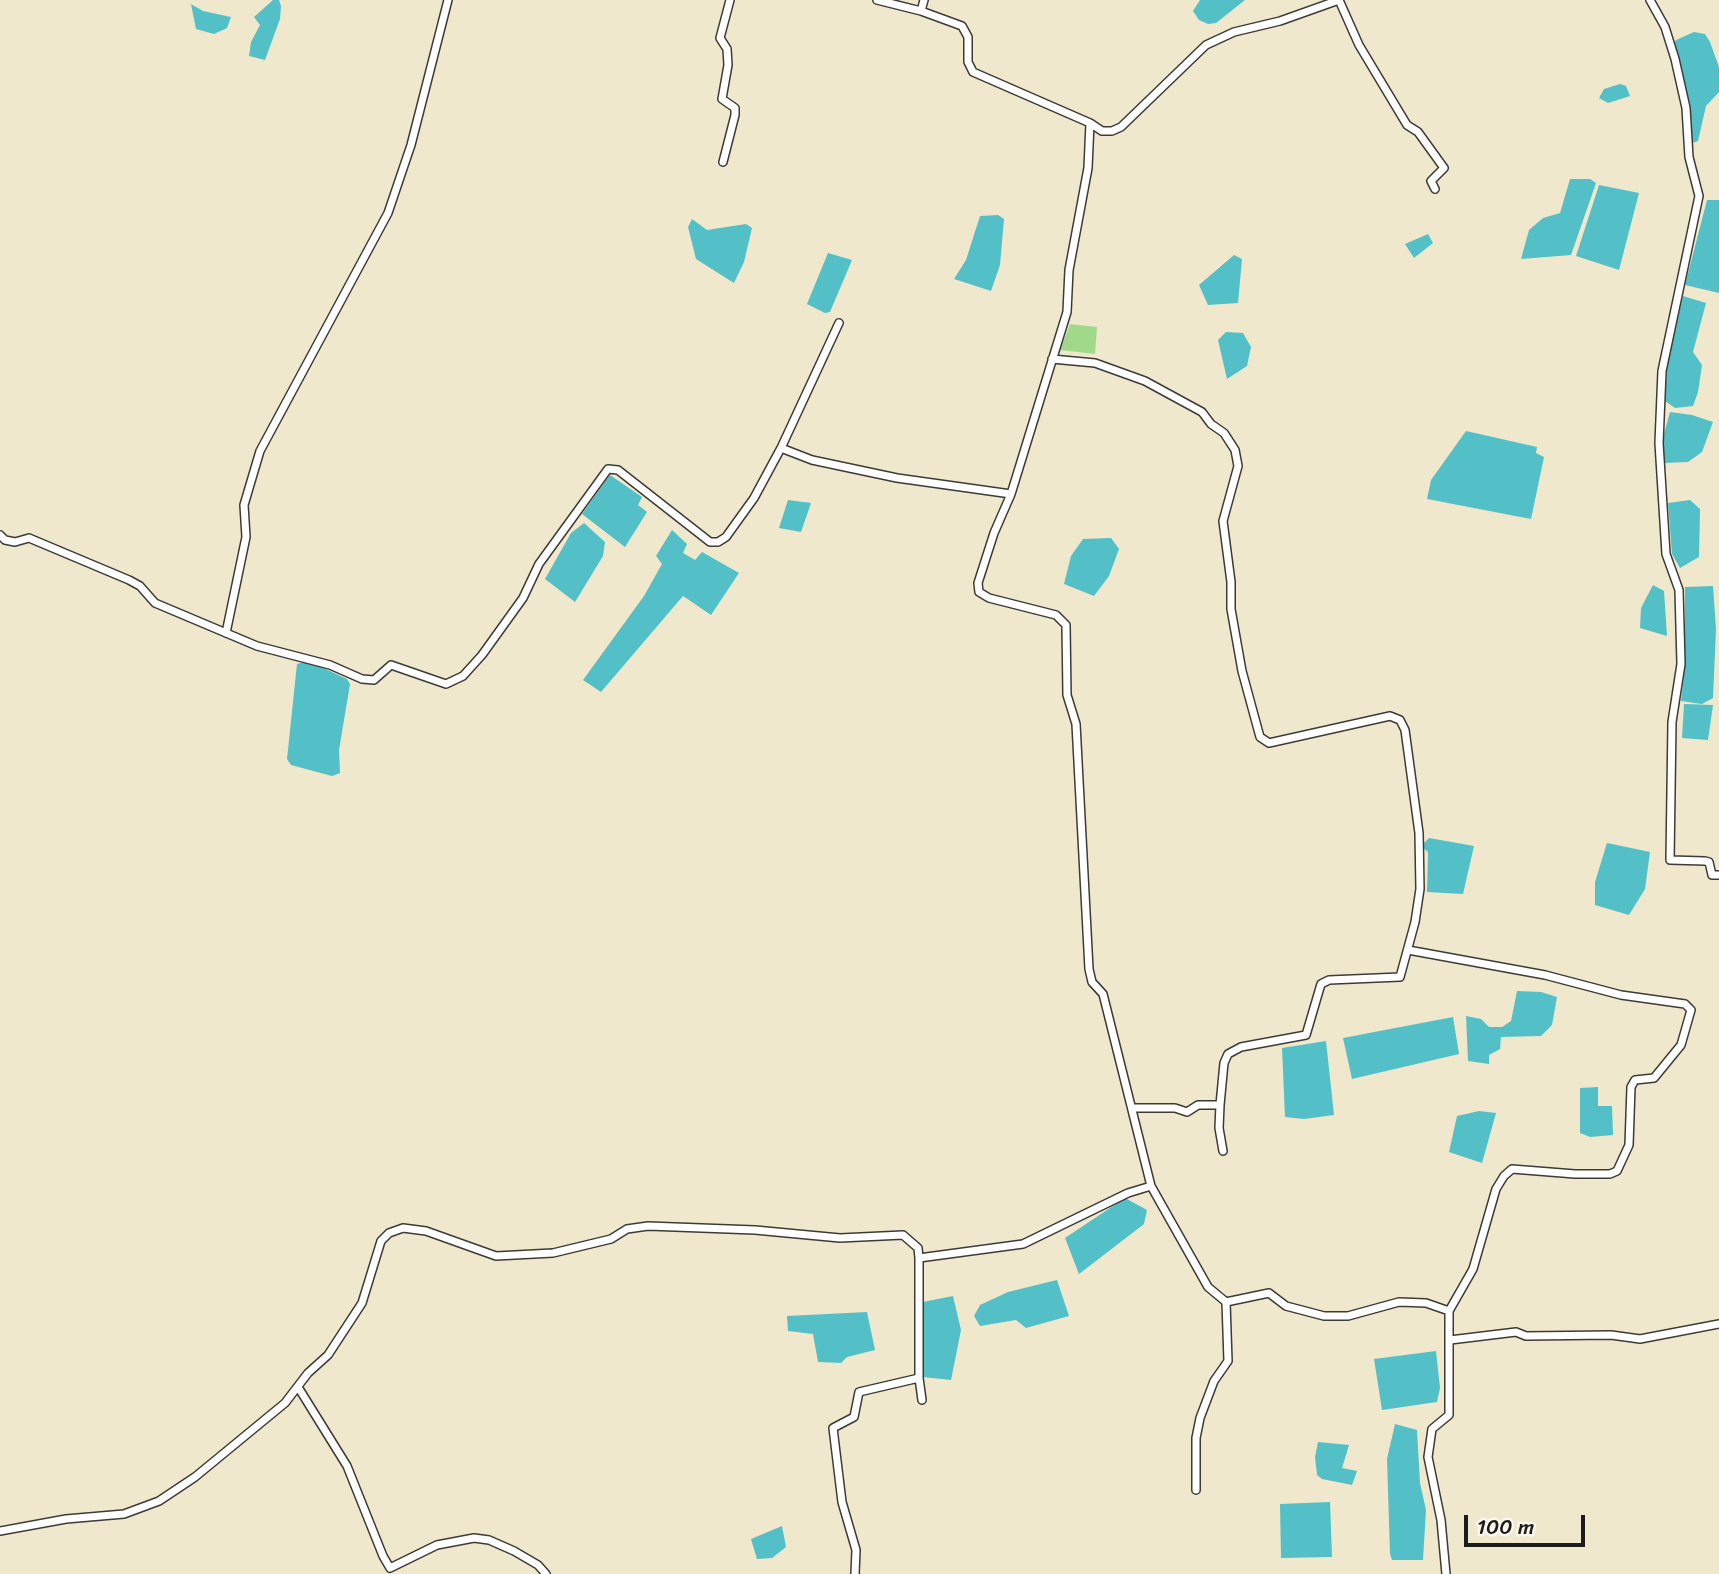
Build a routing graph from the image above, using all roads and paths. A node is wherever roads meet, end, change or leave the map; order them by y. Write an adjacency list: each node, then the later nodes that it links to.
1 (448, 0): 16 (street)
2 (730, 0): 9 (street)
3 (877, 0): 7 (street)
4 (924, 0): 7 (street)
5 (1339, 0): 8 (street); 10 (street)
6 (1650, 0): 17 (street)
7 (921, 10): 8 (street)
8 (1090, 123): 12 (street)
9 (723, 162)
10 (1435, 189)
11 (839, 323): 13 (street)
12 (1052, 359): 14 (street); 18 (street)
13 (781, 448): 14 (street); 16 (street)
14 (1011, 494): 20 (street)
15 (0, 535): 16 (street)
16 (226, 633)
17 (1719, 875)
18 (1408, 950): 19 (street); 25 (street)
19 (1220, 1105): 20 (street); 21 (street)
20 (1133, 1108): 22 (street)
21 (1223, 1151)
22 (1152, 1186): 23 (street); 24 (street)
23 (919, 1258): 28 (street); 29 (street)
24 (1227, 1302): 25 (street); 31 (street)
25 (1449, 1311): 27 (street)
26 (1719, 1324): 27 (street)
27 (1450, 1340): 36 (street)
28 (919, 1378): 30 (street); 35 (street)
29 (298, 1387): 32 (street); 33 (street)
30 (922, 1400)
31 (1196, 1490)
32 (0, 1531)
33 (391, 1571): 34 (street)
34 (546, 1574)
35 (855, 1574)
36 (1446, 1574)

